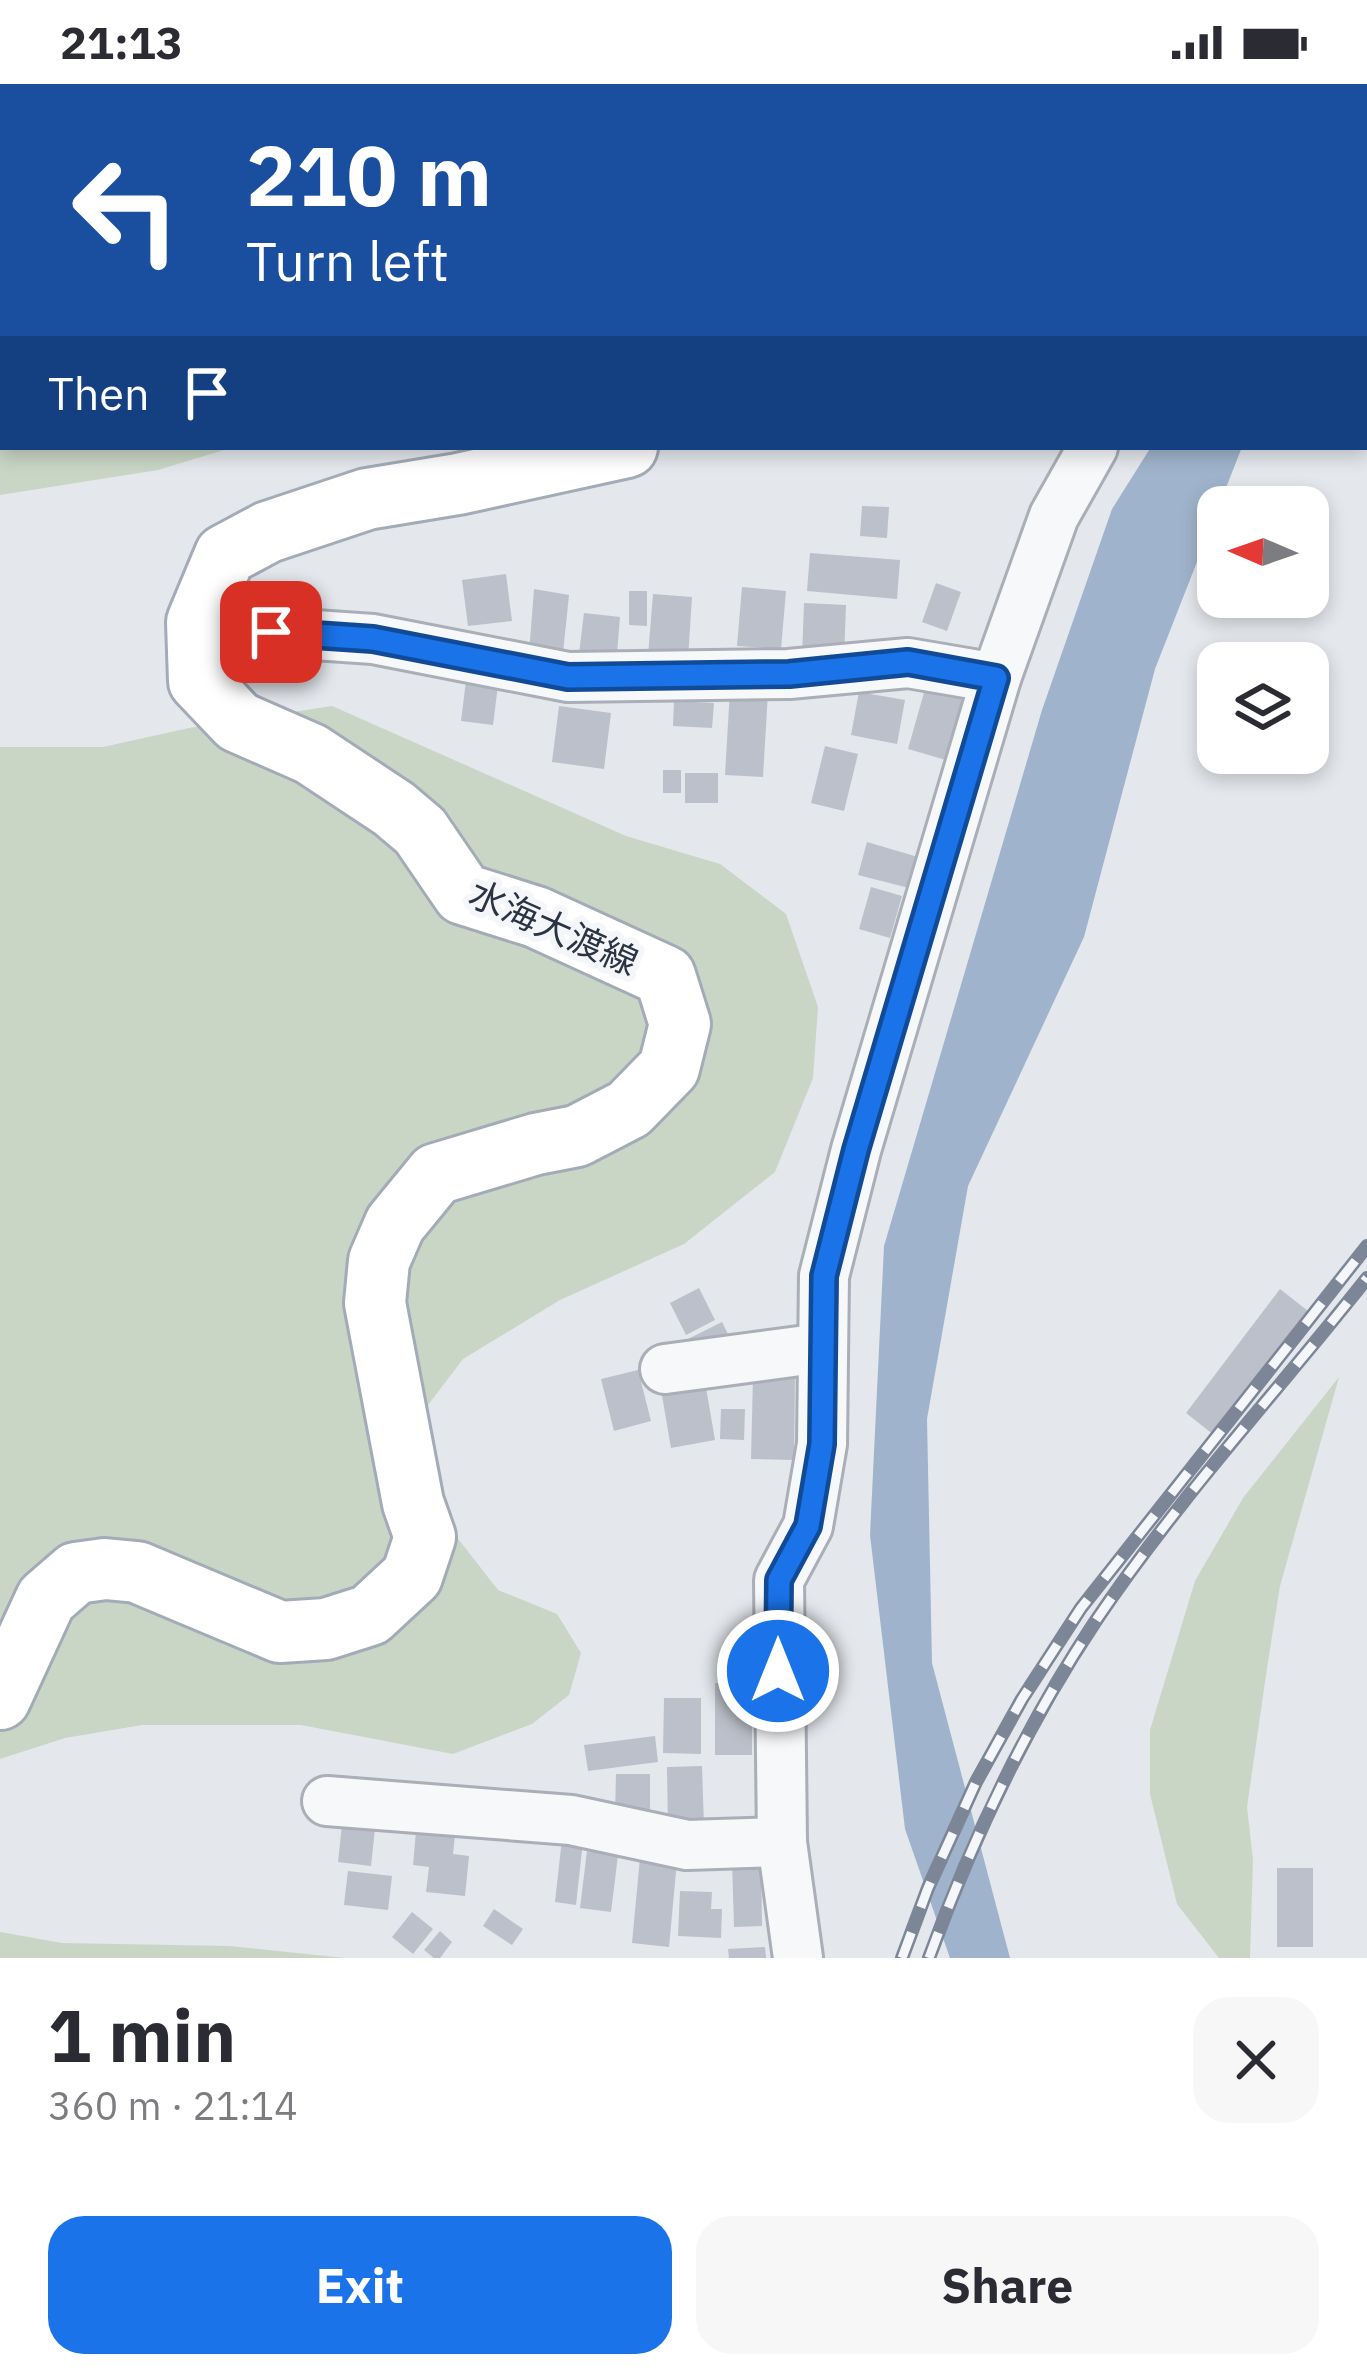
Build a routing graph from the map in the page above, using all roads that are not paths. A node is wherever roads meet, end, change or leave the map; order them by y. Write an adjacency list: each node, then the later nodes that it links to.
1 (612, 450): 7 (main road, 水海大渡線)
2 (1091, 450): 4 (street)
3 (271, 632): 4 (street)
4 (996, 678): 5 (street)
5 (822, 1348): 6 (street); 9 (street)
6 (665, 1369)
7 (0, 1699)
8 (327, 1801): 9 (street)
9 (782, 1842): 10 (street)
10 (798, 1958)

